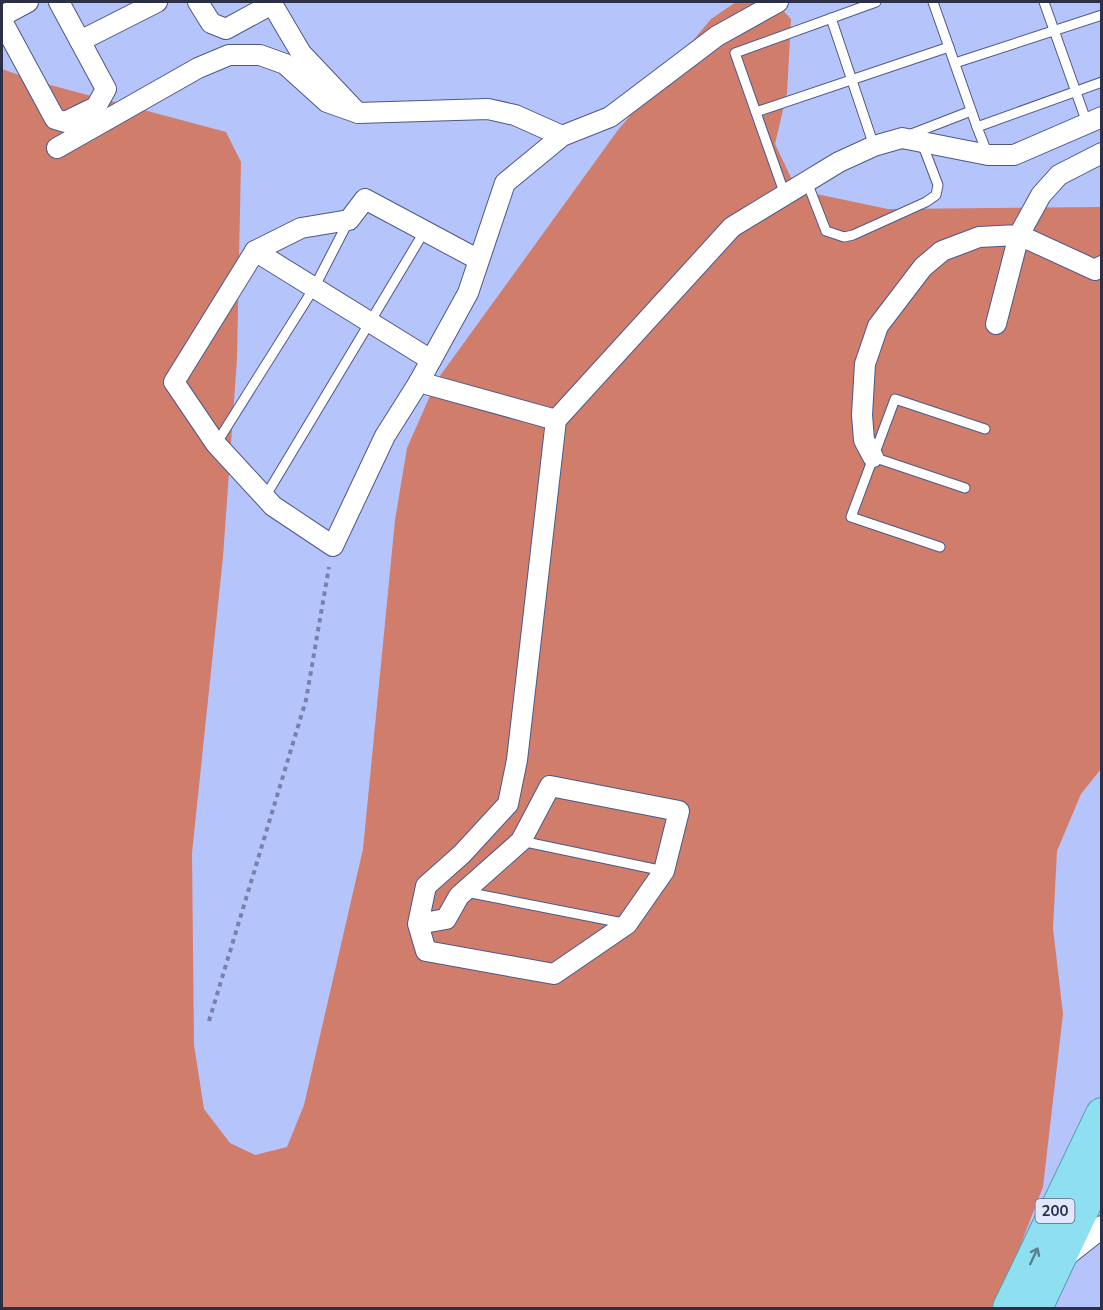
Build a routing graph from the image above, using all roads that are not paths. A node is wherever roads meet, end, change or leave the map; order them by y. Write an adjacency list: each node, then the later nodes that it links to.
1 (28, 2): 11 (street)
2 (59, 2): 15 (street)
3 (157, 2): 15 (street)
4 (198, 2): 9 (street)
5 (778, 2): 26 (street)
6 (876, 2): 12 (lane)
7 (933, 2): 16 (lane)
8 (1044, 2): 14 (lane)
9 (271, 3): 23 (street)
10 (1101, 15): 14 (lane)
11 (2, 16)
12 (831, 18): 18 (lane); 22 (lane)
13 (2, 21): 15 (street)
14 (1055, 30): 17 (lane); 20 (lane)
15 (80, 41)
16 (949, 46): 17 (lane); 18 (lane)
17 (955, 63): 21 (lane)
18 (852, 79): 22 (lane); 29 (lane)
19 (1101, 82): 20 (lane)
20 (1076, 91): 24 (lane); 25 (lane)
21 (971, 111): 25 (lane); 27 (lane)
22 (756, 112): 34 (lane)
23 (358, 113): 26 (street); 30 (street)
24 (1094, 120): 32 (street)
25 (977, 127): 32 (lane)
26 (562, 136): 39 (street)
27 (902, 138): 28 (street); 29 (street)
28 (921, 141): 32 (street); 33 (lane)
29 (874, 146): 33 (street)
30 (57, 148)
31 (1101, 153): 37 (street)
32 (988, 154)
33 (807, 182): 34 (street)
34 (785, 195): 46 (street)
35 (349, 220): 36 (street); 38 (street); 41 (lane)
36 (424, 232): 39 (street); 42 (lane)
37 (1019, 236): 40 (street); 43 (street); 49 (street)
38 (255, 251): 41 (street); 48 (street)
39 (479, 260): 44 (street)
40 (1101, 266)
41 (314, 288): 42 (street); 48 (lane)
42 (370, 323): 44 (street); 51 (lane)
43 (996, 324)
44 (430, 360): 45 (street)
45 (419, 382): 46 (street); 51 (street)
46 (556, 420): 56 (street)
47 (985, 429): 49 (lane)
48 (216, 444): 51 (street)
49 (873, 457): 50 (lane); 52 (lane)
50 (965, 488)
51 (265, 497)
52 (940, 547)
53 (520, 841): 54 (lane); 54 (street); 55 (street)
54 (664, 871): 57 (street)
55 (464, 892): 56 (street); 57 (lane)
56 (418, 924): 57 (street)
57 (627, 924)
58 (1101, 1114): 62 (highway, 200, one-way to 58)
59 (1101, 1168): 61 (highway, 200)
60 (1101, 1226): 61 (street)
61 (1058, 1262): 63 (highway, 200)
62 (1009, 1308)
63 (1036, 1308)

